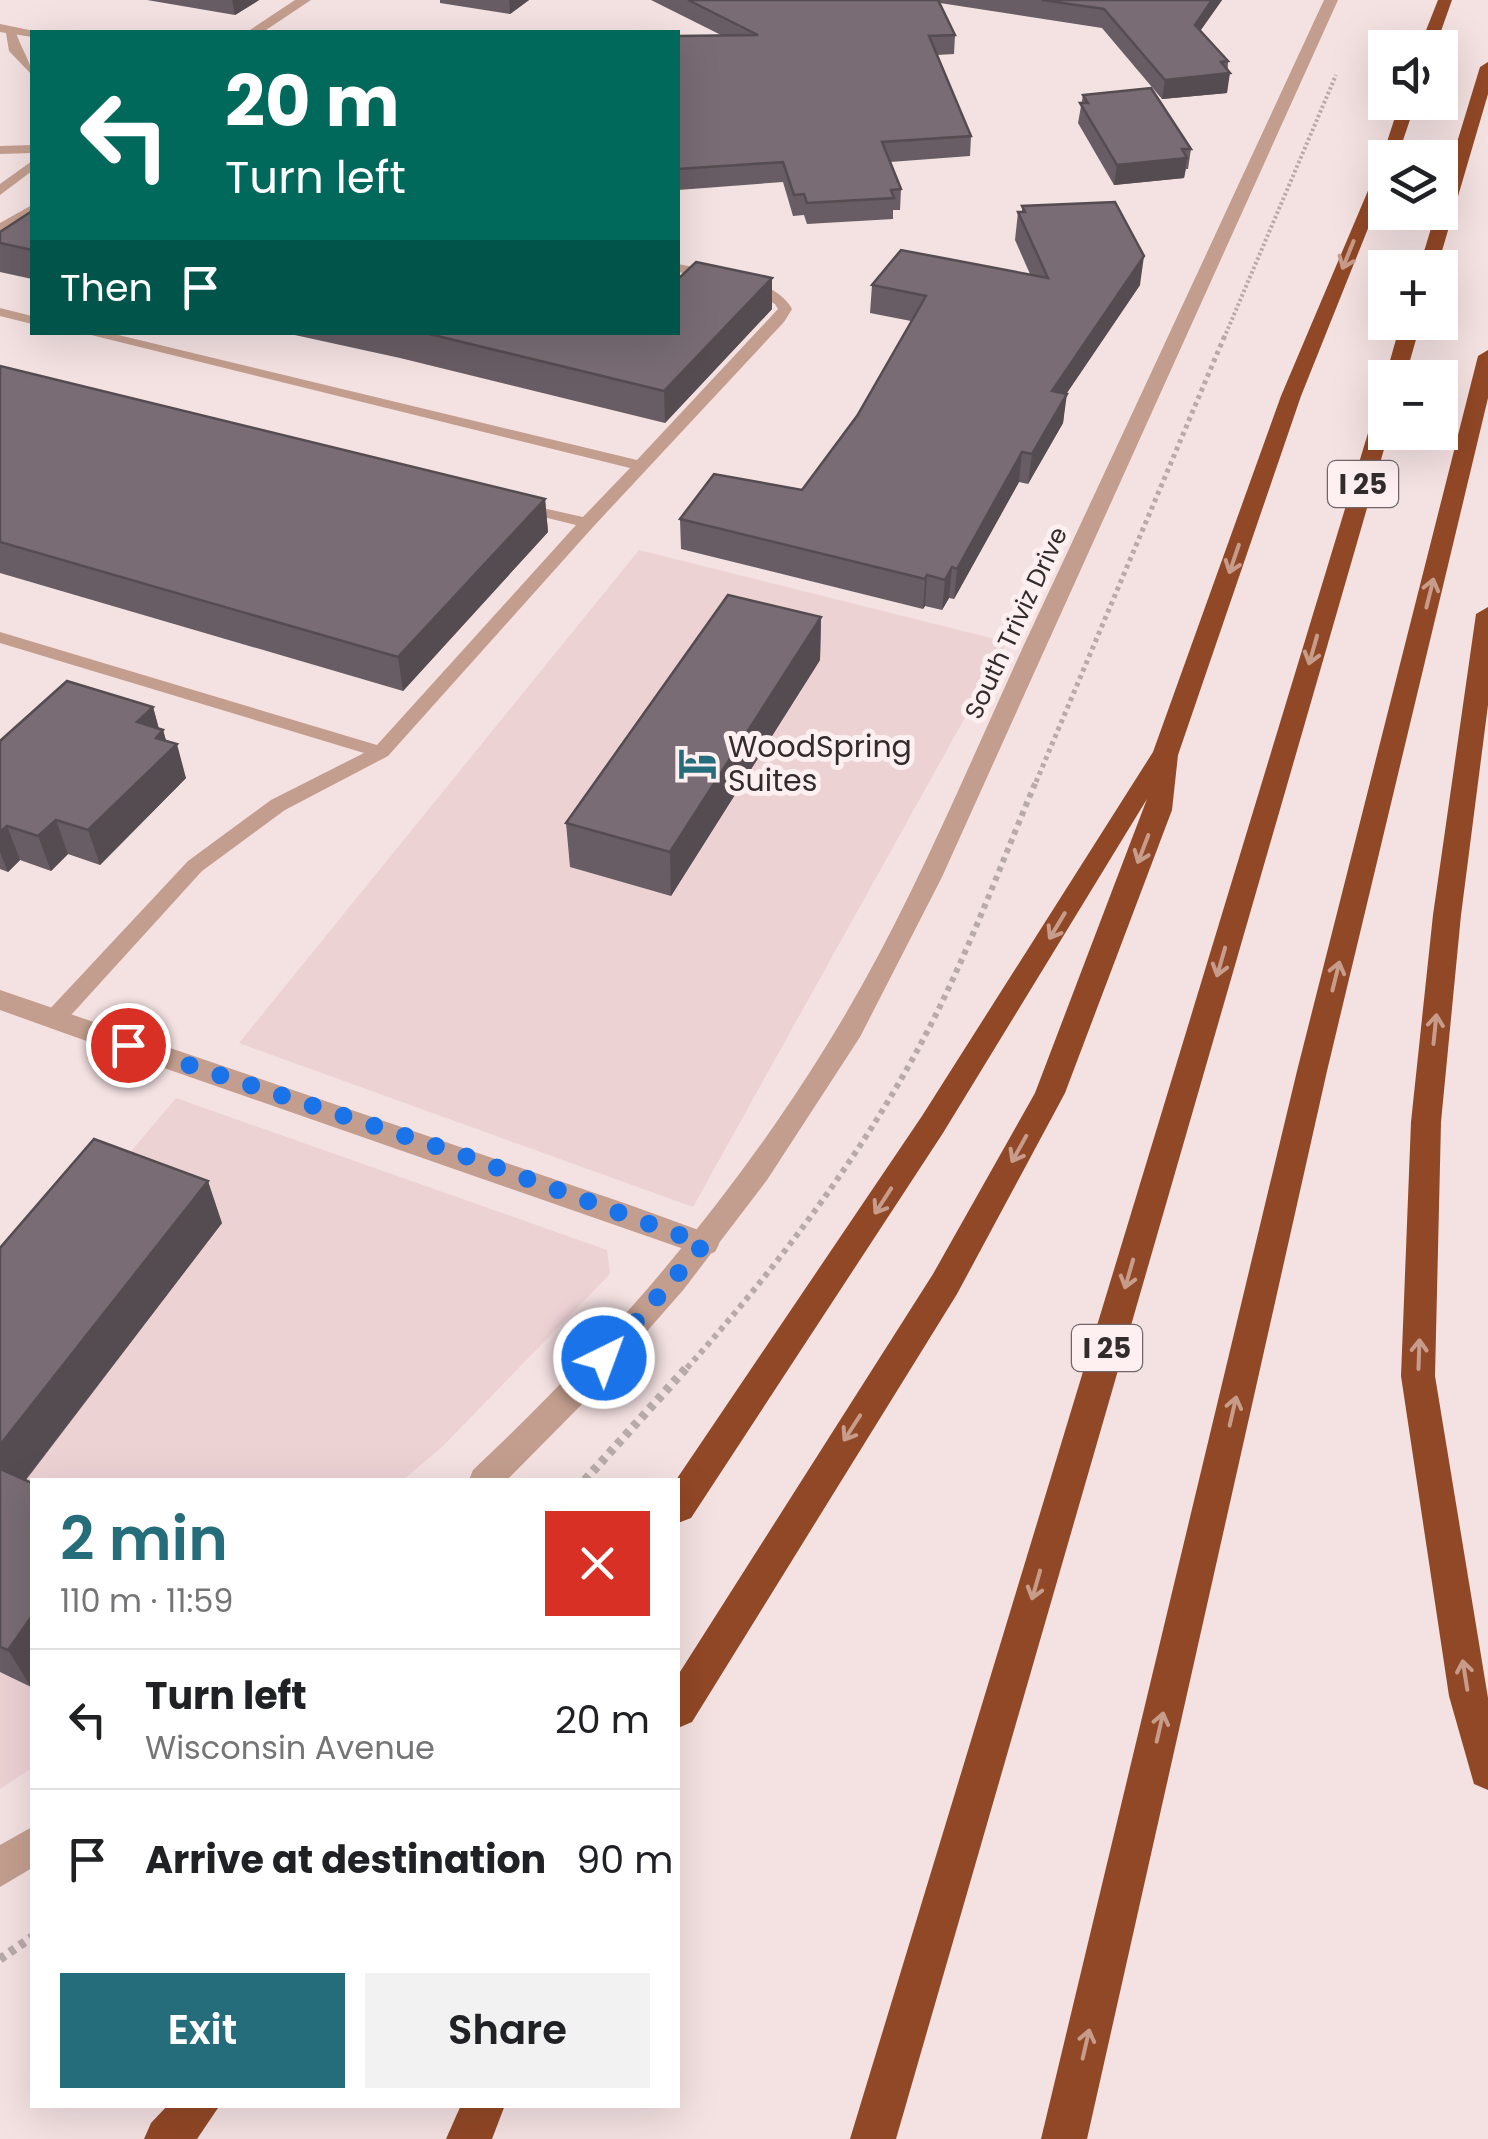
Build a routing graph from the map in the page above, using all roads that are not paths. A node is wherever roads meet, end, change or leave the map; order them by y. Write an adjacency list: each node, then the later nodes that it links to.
1 (304, 0): 5 (street)
2 (1332, 0): 33 (street, South Triviz Drive)
3 (1446, 0): 6 (highway)
4 (4, 28): 7 (street); 9 (lane)
5 (257, 30)
6 (1434, 30)
7 (30, 33)
8 (1488, 66): 17 (highway)
9 (30, 70)
10 (30, 149): 11 (lane)
11 (0, 150)
12 (30, 167): 13 (lane)
13 (0, 192)
14 (1368, 206): 30 (highway, one-way to 30)
15 (30, 209): 16 (lane)
16 (0, 229)
17 (1433, 250)
18 (680, 268): 24 (lane)
19 (0, 312): 20 (lane)
20 (30, 320)
21 (98, 335): 24 (lane)
22 (1488, 356): 45 (highway, one-way to 22)
23 (1373, 450): 44 (highway, I 25, one-way to 44)
24 (641, 466): 26 (lane)
25 (492, 499): 26 (lane)
26 (587, 523): 29 (lane)
27 (1488, 614): 37 (highway, one-way to 27)
28 (0, 637): 29 (lane)
29 (381, 752): 32 (lane)
30 (1165, 755): 35 (highway, one-way to 35); 36 (highway, one-way to 36)
31 (0, 1000): 32 (street)
32 (54, 1019): 33 (street)
33 (704, 1244): 34 (street, South Triviz Drive)
34 (486, 1478)
35 (680, 1504)
36 (680, 1706)
37 (1488, 1770)
38 (30, 1847): 39 (street)
39 (0, 1868)
40 (195, 2108): 42 (highway)
41 (482, 2108): 43 (highway)
42 (167, 2139)
43 (469, 2139)
44 (872, 2139)
45 (1064, 2139)

